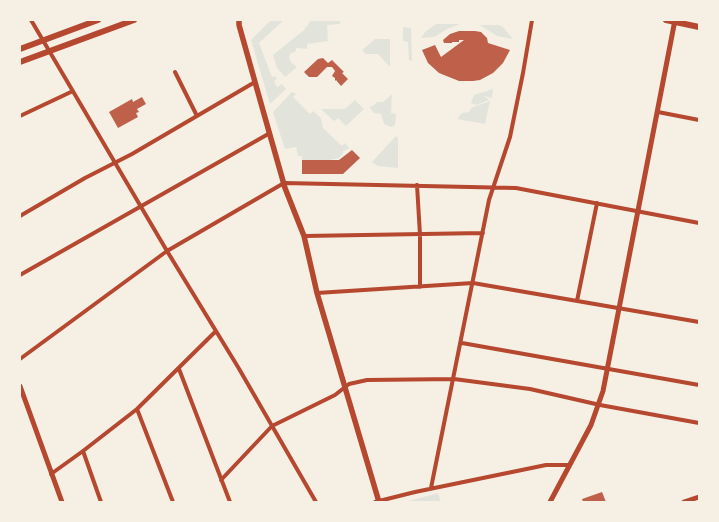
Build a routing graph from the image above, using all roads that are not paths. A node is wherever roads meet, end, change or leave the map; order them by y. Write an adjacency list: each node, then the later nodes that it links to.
1 (31, 20): 9 (street)
2 (98, 20): 9 (highway)
3 (134, 20): 9 (highway)
4 (532, 20): 23 (street)
5 (666, 20): 6 (highway)
6 (675, 21): 8 (highway); 15 (street)
7 (237, 22): 13 (main road)
8 (699, 27)
9 (47, 46): 10 (highway); 11 (highway); 14 (street)
10 (20, 49)
11 (20, 62)
12 (174, 72): 17 (street)
13 (255, 82): 17 (street); 19 (main road)
14 (73, 91): 16 (street); 20 (street)
15 (658, 112): 18 (street); 26 (street)
16 (20, 116)
17 (198, 116): 20 (street)
18 (699, 119)
19 (270, 133): 21 (main road); 25 (street)
20 (116, 162): 25 (street); 27 (street)
21 (284, 183): 22 (street); 31 (main road); 32 (street)
22 (417, 185): 23 (street); 30 (street)
23 (494, 187): 24 (street); 29 (street)
24 (597, 204): 26 (street); 37 (street)
25 (141, 206): 32 (street); 33 (street)
26 (638, 212): 28 (street); 38 (street)
27 (20, 216)
28 (699, 223)
29 (482, 233): 30 (street); 34 (street)
30 (420, 235): 31 (street); 35 (street)
31 (304, 236): 36 (main road)
32 (167, 251): 40 (street); 42 (street)
33 (20, 275)
34 (473, 283): 35 (street); 37 (street); 41 (street)
35 (420, 287): 36 (street)
36 (317, 294): 48 (main road)
37 (577, 301): 38 (street)
38 (620, 308): 39 (street); 44 (street)
39 (699, 322)
40 (216, 331): 43 (street); 52 (street)
41 (462, 343): 44 (street); 45 (street)
42 (20, 359)
43 (179, 369): 50 (street); 56 (street)
44 (608, 369): 46 (street); 49 (street)
45 (454, 379): 48 (street); 49 (street); 57 (street)
46 (699, 385)
47 (20, 386): 55 (street)
48 (344, 388): 52 (street); 59 (main road)
49 (600, 405): 51 (street); 54 (street)
50 (137, 409): 53 (street); 62 (street)
51 (699, 423)
52 (272, 426): 56 (street); 64 (street)
53 (83, 452): 55 (street); 61 (street)
54 (570, 465): 57 (street); 65 (street)
55 (51, 474): 60 (street)
56 (221, 480): 63 (street)
57 (431, 488): 59 (street)
58 (699, 497): 66 (street)
59 (378, 501)
60 (62, 502)
61 (101, 502)
62 (173, 502)
63 (230, 502)
64 (316, 502)
65 (550, 502)
66 (684, 502)

